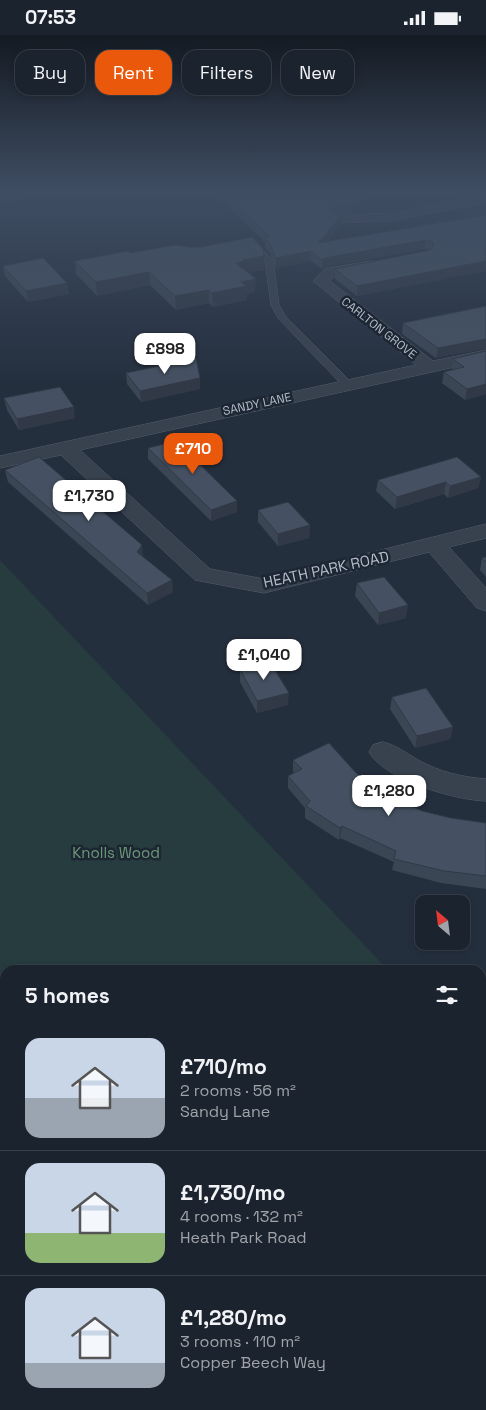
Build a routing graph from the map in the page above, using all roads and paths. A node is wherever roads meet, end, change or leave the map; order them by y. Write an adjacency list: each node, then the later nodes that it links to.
1 (265, 256): 5 (lane)
2 (386, 262): 4 (street, CARLTON GROVE)
3 (486, 355): 4 (street, SANDY LANE)
4 (429, 367): 5 (street, SANDY LANE)
5 (348, 385): 6 (street, SANDY LANE)
6 (64, 447): 7 (street, SANDY LANE); 9 (street, HEATH PARK ROAD)
7 (0, 462)
8 (486, 531): 9 (street, HEATH PARK ROAD)
9 (435, 545): 10 (street)
10 (486, 603)
11 (383, 752): 12 (street)
12 (486, 789)

